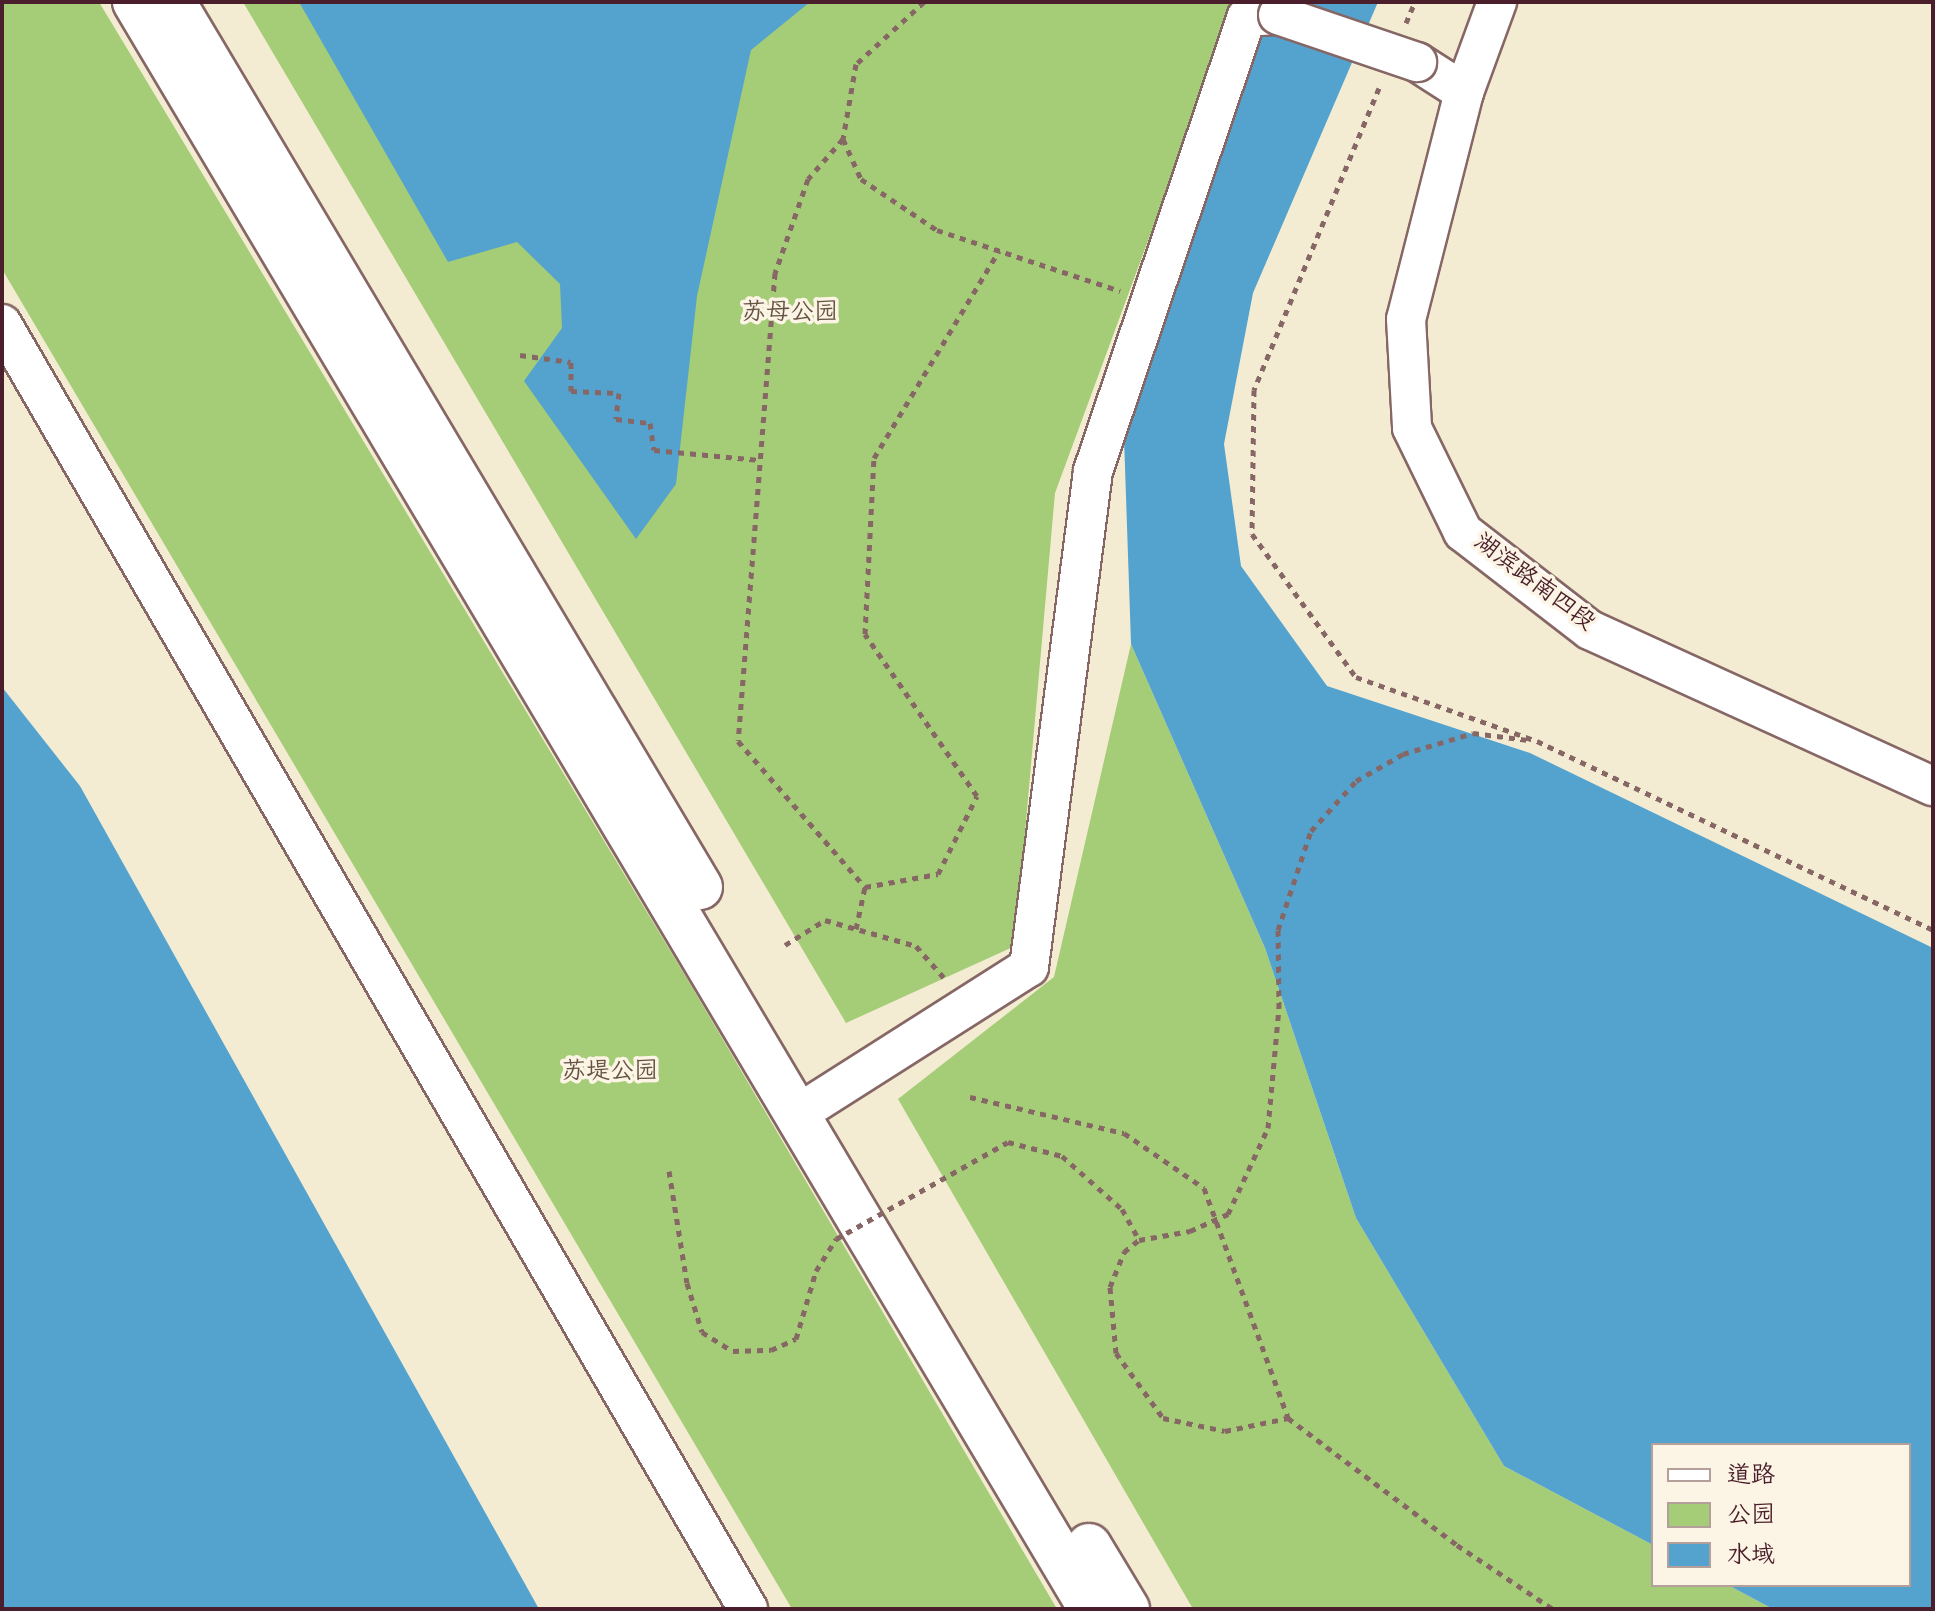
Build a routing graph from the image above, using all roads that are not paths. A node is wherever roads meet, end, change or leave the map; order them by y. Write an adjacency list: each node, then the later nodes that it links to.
1 (135, 2): 7 (main road)
2 (173, 2): 7 (main road)
3 (1497, 2): 4 (street, 湖滨路南四段)
4 (1464, 92): 6 (street, 湖滨路南四段); 7 (street, bridge)
5 (2, 324): 8 (street)
6 (1933, 786)
7 (811, 1105): 9 (main road); 10 (main road)
8 (748, 1609)
9 (1091, 1609)
10 (1127, 1609)

